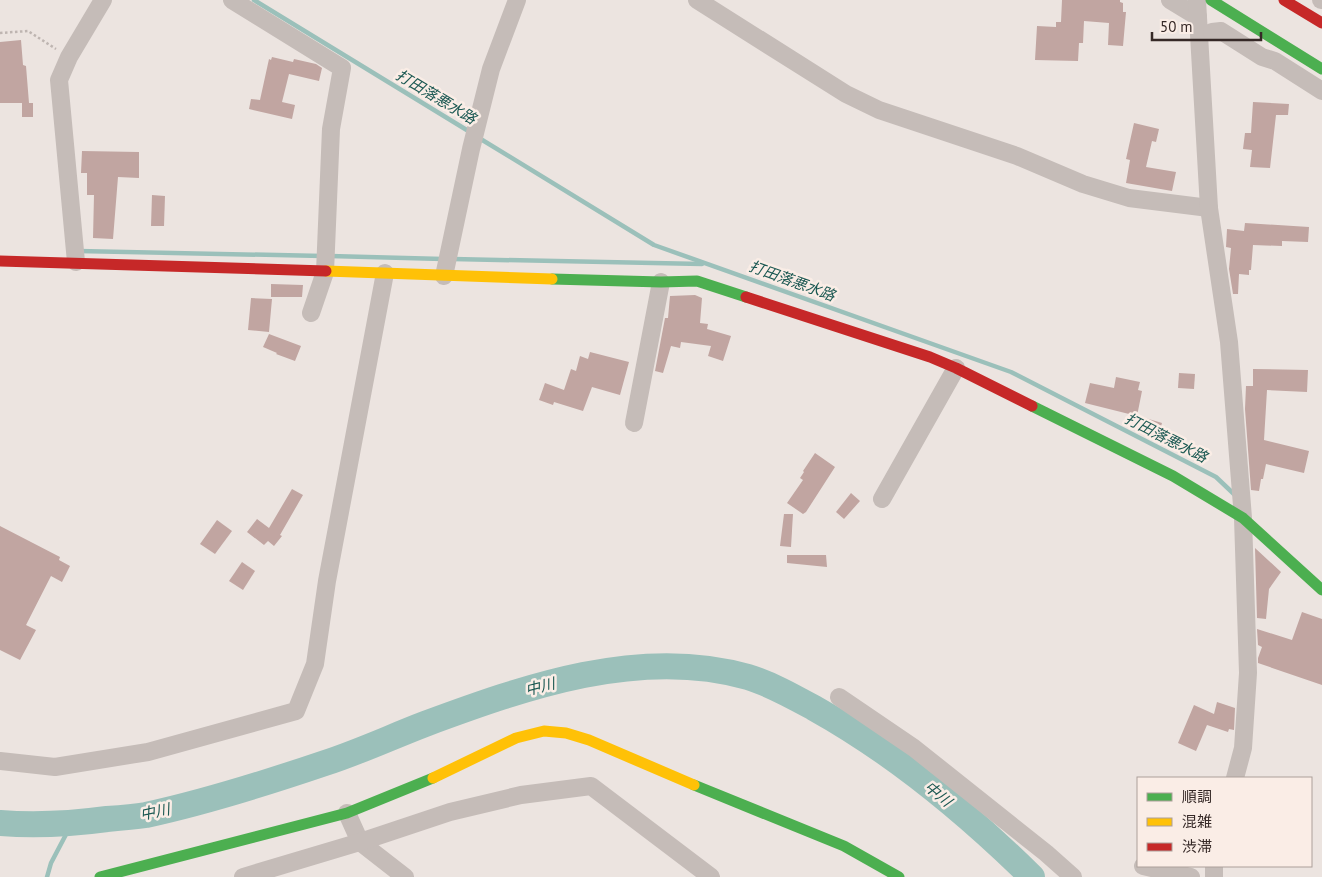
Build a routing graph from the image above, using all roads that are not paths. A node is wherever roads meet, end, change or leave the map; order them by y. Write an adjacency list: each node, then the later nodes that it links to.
1 (104, 0): 15 (street)
2 (232, 0): 17 (street)
3 (517, 0): 19 (street)
4 (697, 0): 14 (street)
5 (1170, 0): 8 (street)
6 (1211, 0): 11 (main road)
7 (1287, 1): 9 (main road)
8 (1197, 8): 14 (street)
9 (1322, 23)
10 (1212, 32): 11 (street)
11 (1299, 66): 12 (main road); 13 (street)
12 (1322, 69)
13 (1322, 91)
14 (1209, 208): 25 (street)
15 (76, 262): 16 (main road); 17 (main road)
16 (2, 263)
17 (325, 272): 18 (main road); 21 (street)
18 (385, 273): 19 (main road); 28 (street)
19 (444, 276): 20 (main road)
20 (661, 282): 22 (main road); 23 (street)
21 (311, 313)
22 (956, 368): 24 (street); 25 (main road)
23 (634, 423)
24 (882, 499)
25 (1243, 518): 26 (main road); 29 (street)
26 (1322, 590)
27 (839, 697): 38 (street)
28 (0, 761)
29 (1235, 777)
30 (347, 813): 31 (street); 33 (main road); 37 (main road)
31 (360, 842): 34 (street); 35 (street); 36 (street)
32 (1149, 867): 39 (street)
33 (100, 877)
34 (242, 877)
35 (405, 877)
36 (711, 877)
37 (899, 877)
38 (1073, 877)
39 (1191, 877)

